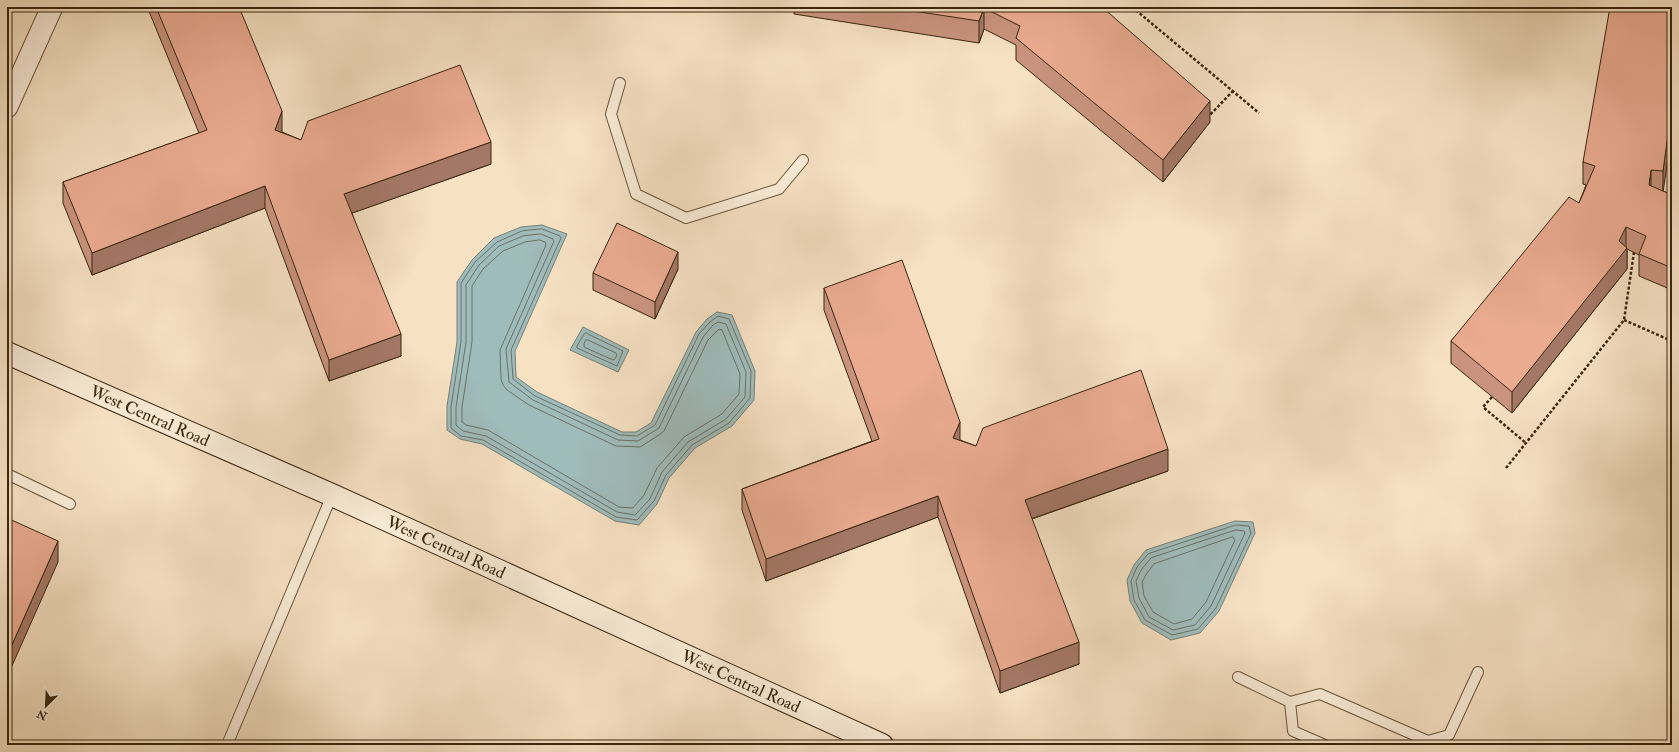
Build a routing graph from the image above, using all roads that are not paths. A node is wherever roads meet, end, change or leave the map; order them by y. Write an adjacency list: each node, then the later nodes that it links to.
1 (52, 7): 3 (street)
2 (620, 83): 4 (lane)
3 (7, 107)
4 (803, 160)
5 (8, 356): 7 (main road, West Central Road)
6 (7, 474): 8 (lane)
7 (332, 495): 13 (lane); 14 (main road, West Central Road)
8 (70, 504)
9 (1478, 672): 12 (lane)
10 (1238, 677): 11 (lane)
11 (1290, 702): 12 (lane); 15 (lane)
12 (1427, 743)
13 (227, 745)
14 (882, 745)
15 (1325, 745)

